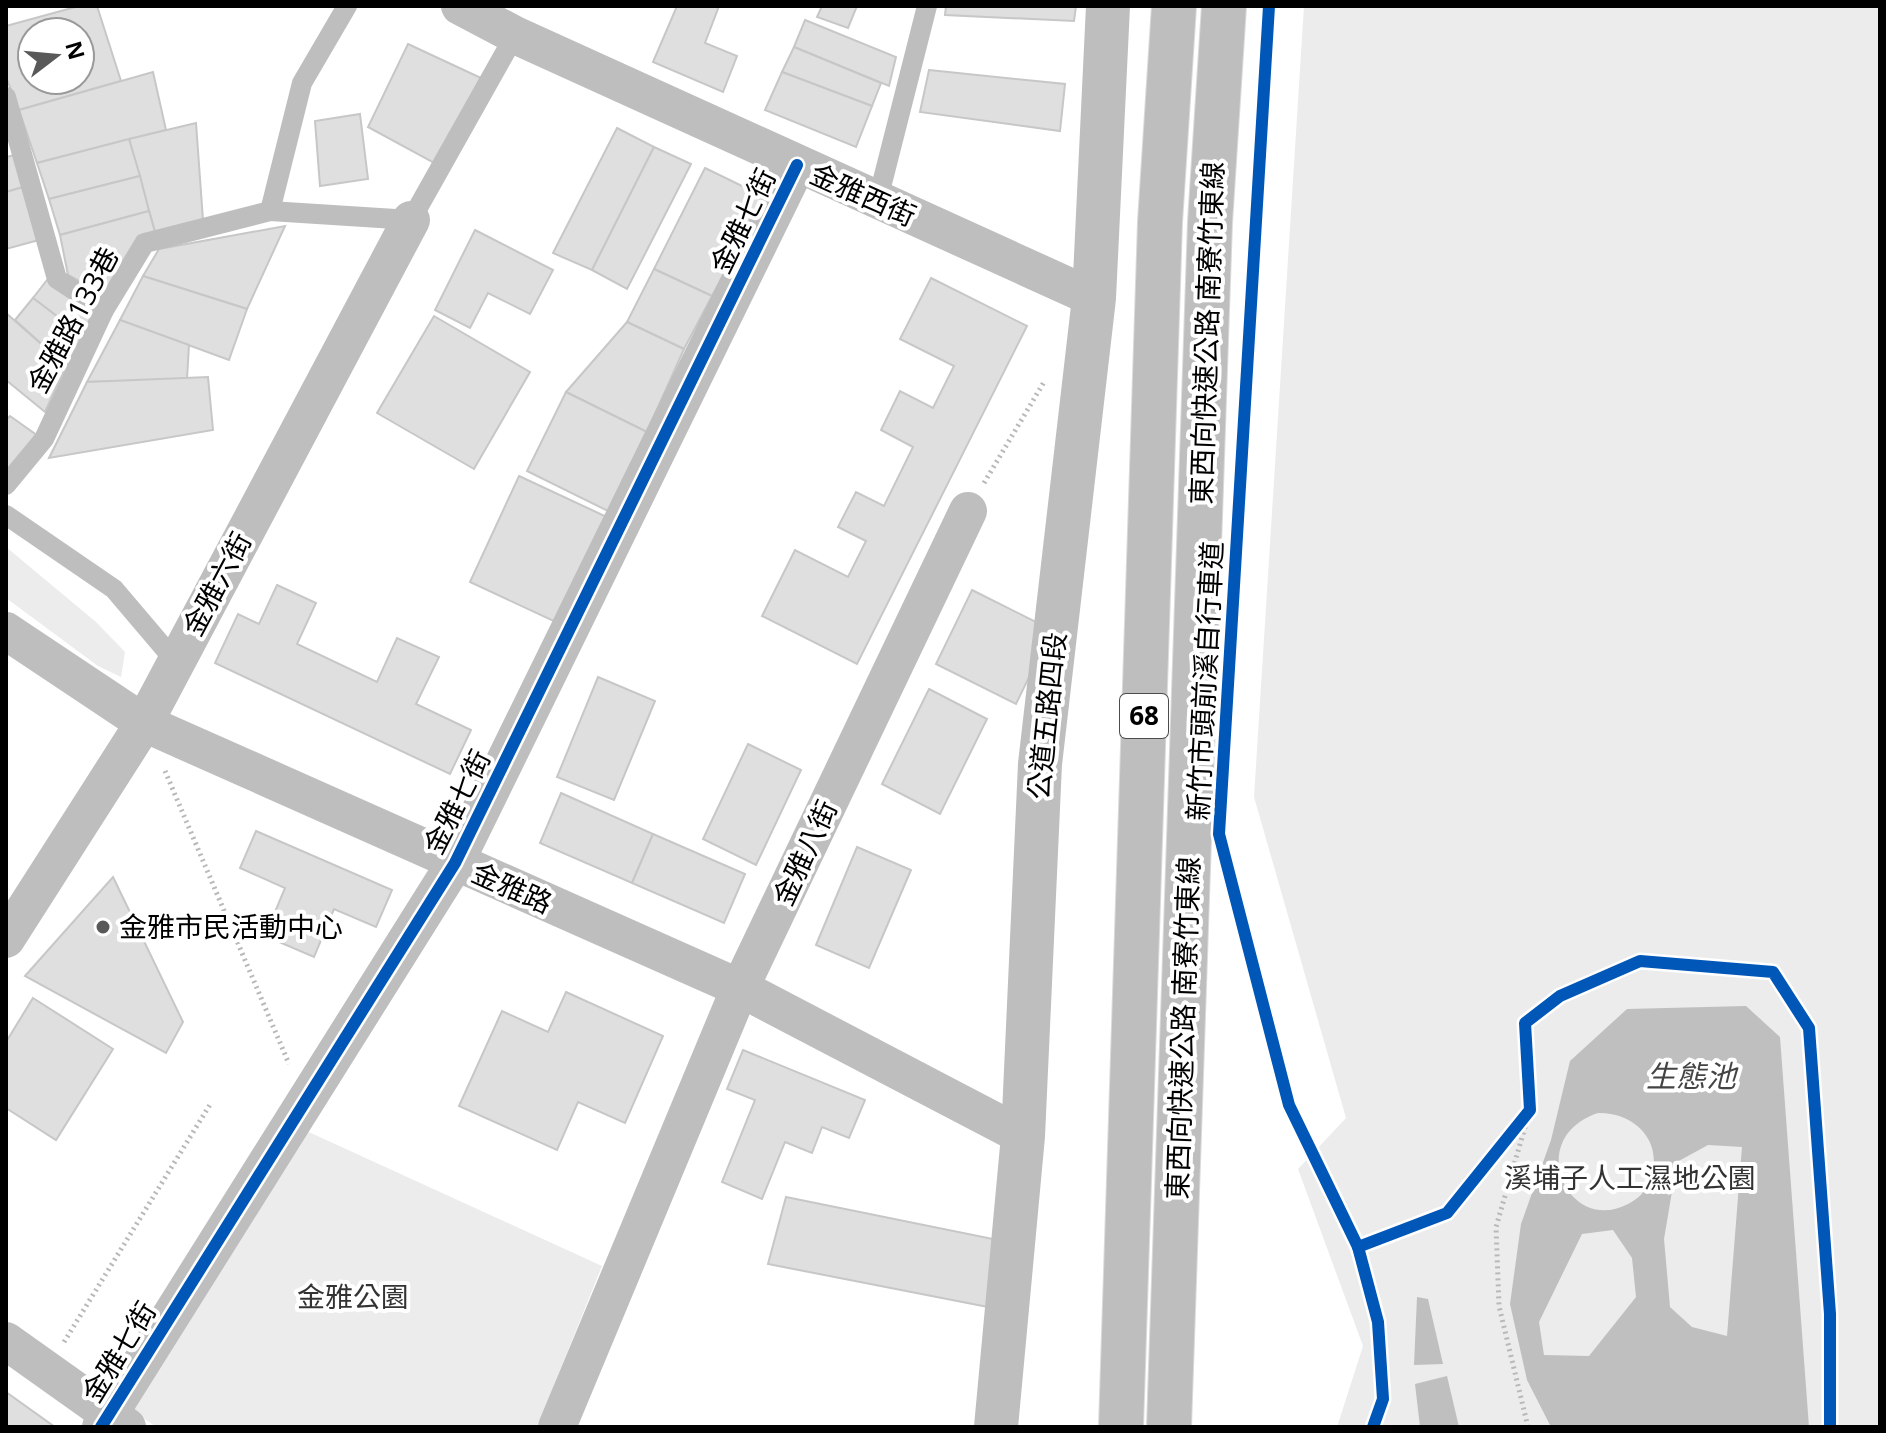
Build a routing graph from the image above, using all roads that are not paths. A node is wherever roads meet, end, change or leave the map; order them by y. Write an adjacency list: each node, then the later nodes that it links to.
1 (347, 6): 11 (lane)
2 (460, 6): 7 (street, 金雅西街)
3 (927, 6): 10 (lane)
4 (1108, 6): 13 (main road, 公道五路四段)
5 (1174, 6): 29 (main road, 東西向快速公路 南寮竹東線 / 68)
6 (1224, 6): 30 (main road, 東西向快速公路 南寮竹東線 / 68)
7 (515, 35): 9 (street, 金雅西街); 12 (lane)
8 (6, 97): 14 (lane)
9 (797, 165): 10 (street, 金雅西街); 21 (street, 金雅七街)
10 (877, 203): 13 (street, 金雅西街)
11 (270, 211): 12 (lane, 金雅路133巷); 14 (lane, 金雅路133巷)
12 (411, 220): 19 (street, 金雅六街)
13 (1094, 298): 24 (main road, 公道五路四段)
14 (104, 310): 15 (lane, 金雅路133巷)
15 (6, 485)
16 (968, 511): 23 (street, 金雅八街)
17 (6, 515): 19 (lane)
18 (6, 631): 20 (street, 金雅路)
19 (176, 662): 20 (street, 金雅六街)
20 (144, 723): 21 (street, 金雅路); 22 (street, 金雅六街)
21 (455, 863): 23 (street, 金雅路); 26 (street, 金雅七街)
22 (6, 939)
23 (740, 988): 24 (street, 金雅路); 27 (street, 金雅八街)
24 (1023, 1136): 28 (main road, 公道五路四段)
25 (6, 1341): 26 (street)
26 (112, 1423)
27 (557, 1427)
28 (996, 1427)
29 (1121, 1427)
30 (1169, 1427)

